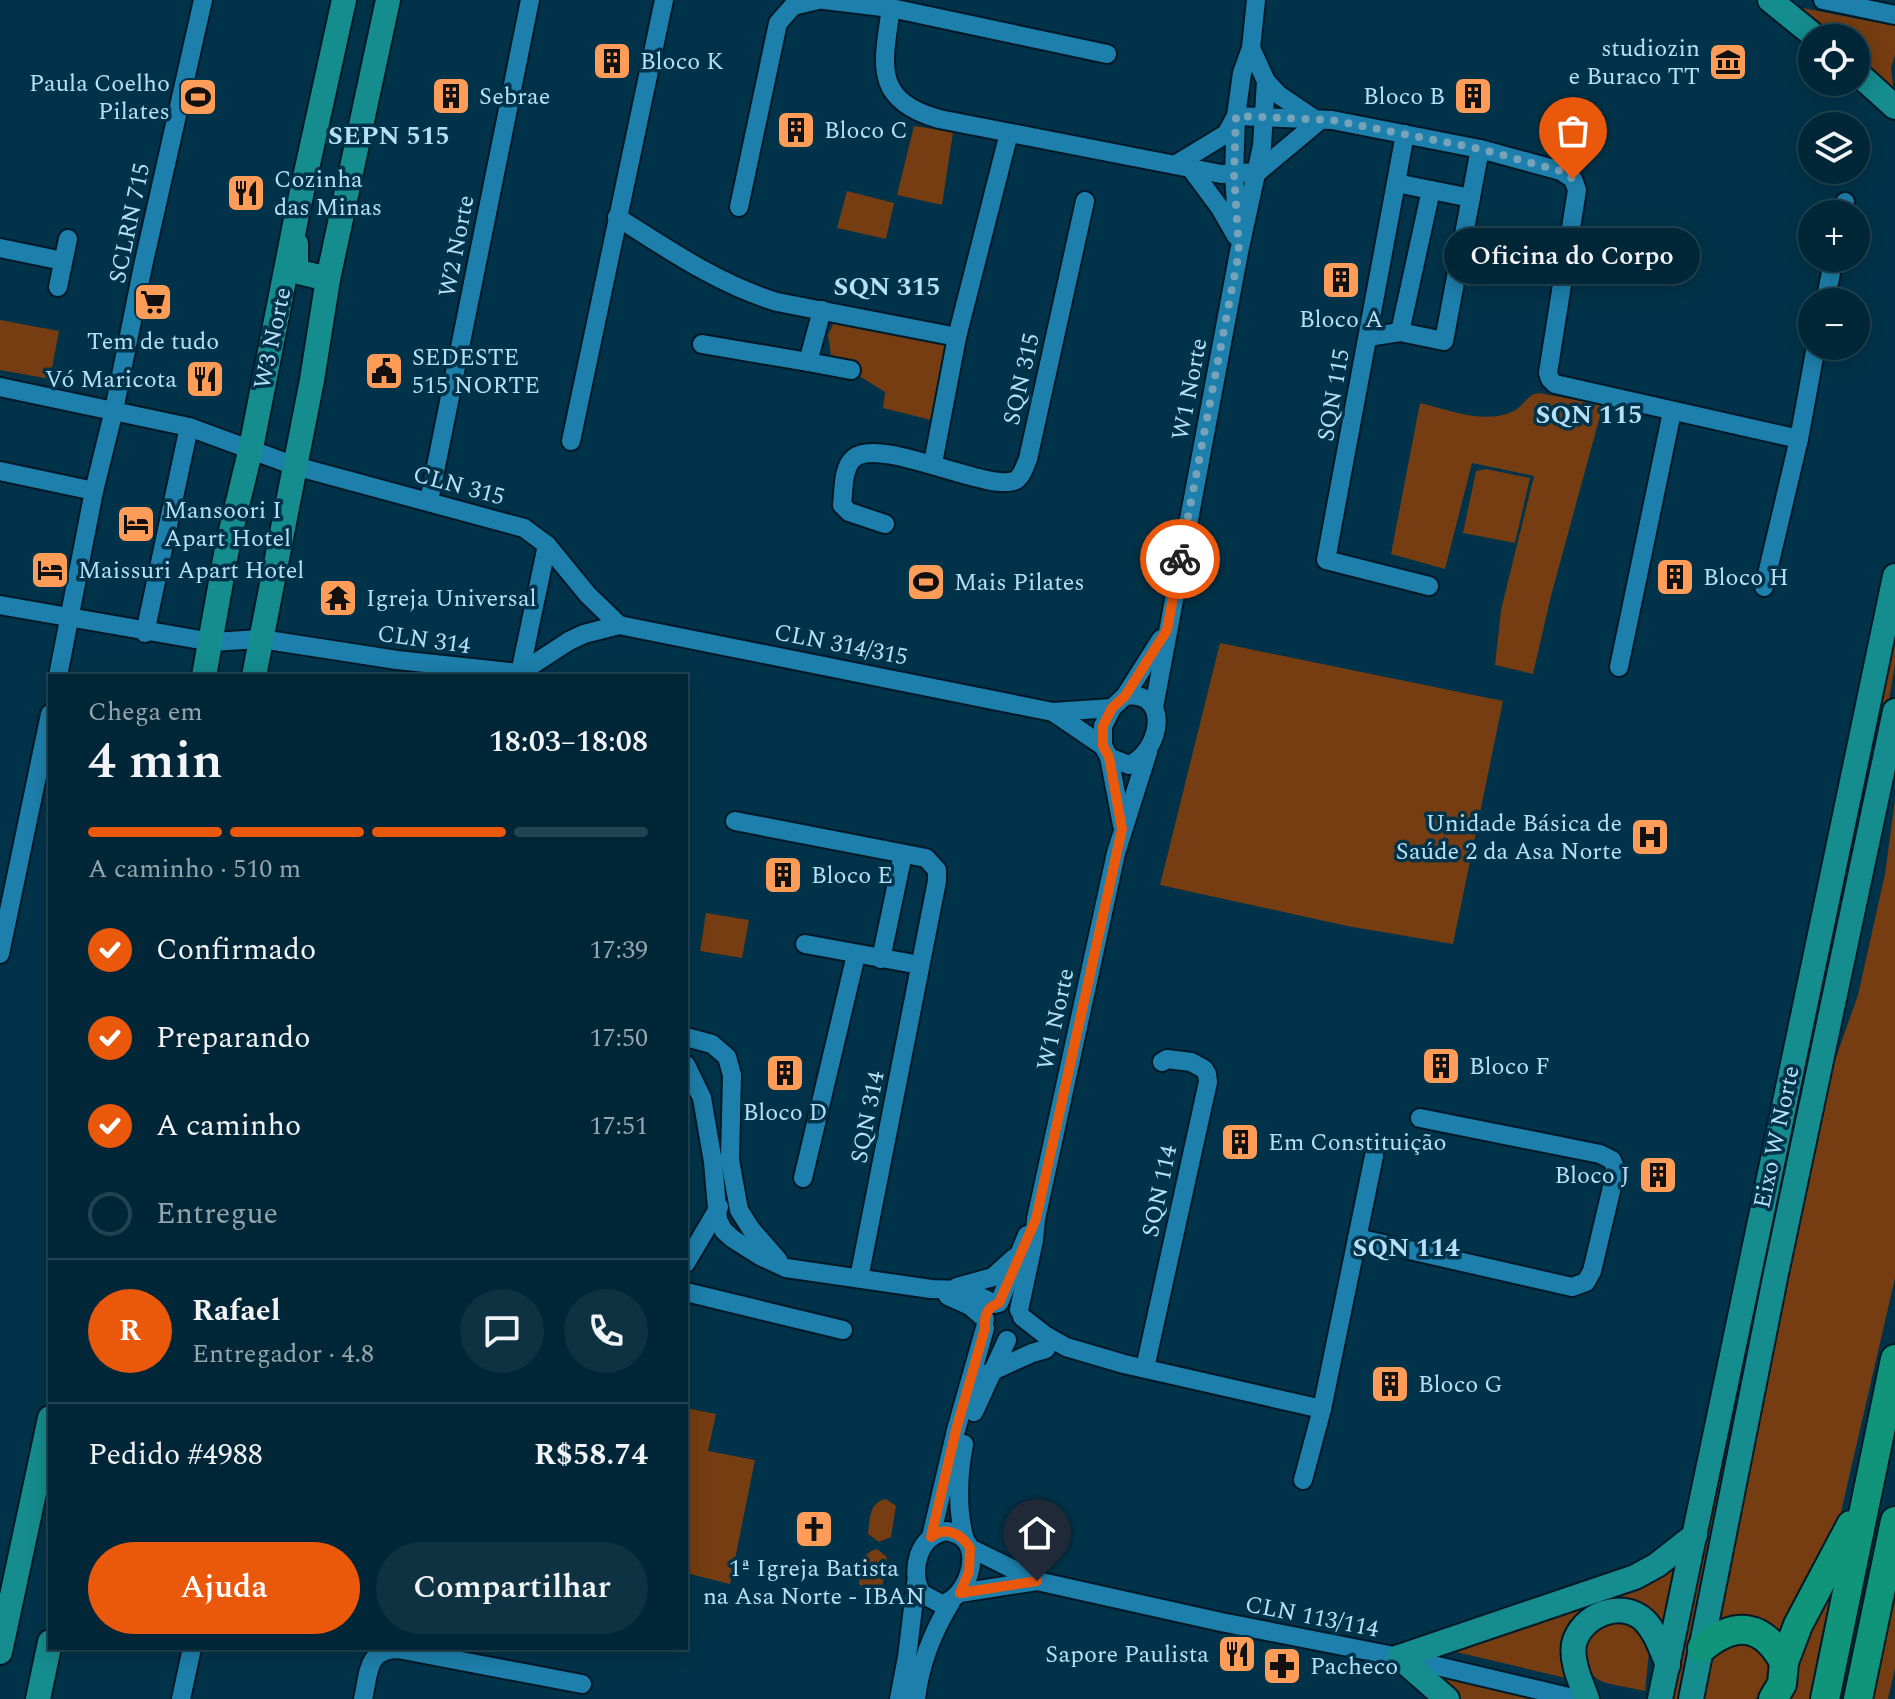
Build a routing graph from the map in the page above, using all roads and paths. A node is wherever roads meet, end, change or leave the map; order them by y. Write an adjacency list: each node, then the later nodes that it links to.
1 (203, 0): 51 (street, SCLRN 715)
2 (344, 0): 32 (main road, W3 Norte)
3 (388, 0): 38 (main road, W3 Norte)
4 (530, 0): 61 (street, W2 Norte)
5 (664, 0): 33 (street)
6 (821, 0): 10 (street); 31 (street)
7 (1256, 0): 13 (street, W1 Norte)
8 (1770, 0): 12 (main road)
9 (1823, 0): 11 (street)
10 (891, 8): 14 (street); 21 (street)
11 (1895, 15)
12 (1800, 24)
13 (1251, 48): 15 (street, W1 Norte); 18 (street, W1 Norte)
14 (1107, 54)
15 (1266, 81): 19 (street, W1 Norte); 20 (street)
16 (1870, 85): 17 (main road)
17 (1895, 107)
18 (1236, 116): 19 (street); 24 (street); 26 (street, W1 Norte)
19 (1264, 118): 20 (street); 25 (street, W1 Norte)
20 (1319, 121): 22 (street); 25 (street)
21 (1009, 133): 24 (street); 43 (street)
22 (1405, 134): 23 (street); 27 (street, SQN 115)
23 (1480, 149): 29 (street); 52 (street)
24 (1183, 167): 26 (street); 35 (street)
25 (1258, 172): 26 (street); 35 (street, W1 Norte)
26 (1234, 174): 35 (street, W1 Norte)
27 (1396, 183): 28 (street); 44 (street, SQN 115)
28 (1431, 190): 29 (street); 42 (street)
29 (1471, 198): 42 (street)
30 (1085, 201): 57 (street, SQN 315)
31 (739, 207)
32 (297, 214): 38 (main road); 40 (main road, W3 Norte)
33 (617, 217): 41 (street); 55 (street)
34 (68, 239): 37 (street)
35 (1238, 245): 70 (street, W1 Norte)
36 (0, 248): 37 (street)
37 (63, 261): 39 (street)
38 (328, 279): 49 (main road, W3 Norte)
39 (58, 287)
40 (282, 296): 49 (main road); 56 (main road, W3 Norte)
41 (822, 310): 43 (street); 47 (street)
42 (1400, 332): 44 (street)
43 (957, 337): 57 (street)
44 (1368, 337): 65 (street, SQN 115)
45 (702, 344): 47 (street)
46 (1813, 360): 54 (street)
47 (808, 362): 48 (street)
48 (851, 370)
49 (312, 380): 58 (main road, W3 Norte)
50 (0, 387): 51 (street, CLN 315)
51 (114, 410): 53 (street, CLN 315); 60 (street, SCLRN 715)
52 (1672, 412): 54 (street); 74 (street)
53 (189, 427): 56 (street, CLN 315); 71 (street)
54 (1799, 439): 66 (street)
55 (571, 441)
56 (251, 448): 58 (street, CLN 315); 73 (main road, W3 Norte)
57 (933, 463): 62 (street, SQN 315)
58 (295, 466): 61 (street, CLN 315); 72 (main road, W3 Norte)
59 (0, 471): 60 (street)
60 (94, 491): 68 (street, SCLRN 715)
61 (429, 501): 63 (street, CLN 315)
62 (885, 524)
63 (547, 545): 69 (street, CLN 315); 76 (street)
64 (1895, 576): 128 (main road, Eixo W Norte)
65 (1429, 586)
66 (1764, 587)
67 (0, 605): 68 (street, CLN 314)
68 (70, 618): 71 (street, CLN 314); 77 (street, SCLRN 715)
69 (619, 625): 76 (street); 83 (street, CLN 314/315)
70 (1167, 630): 80 (street, W1 Norte); 81 (street, W1 Norte)
71 (145, 633): 73 (street, CLN 314)
72 (261, 639): 73 (street, CLN 314); 75 (street, CLN 314); 79 (main road, W3 Norte)
73 (212, 642): 78 (main road, W3 Norte)
74 (1619, 667)
75 (395, 668): 76 (street, CLN 314)
76 (520, 673)
77 (58, 674)
78 (204, 674)
79 (254, 674)
80 (1119, 702): 81 (street); 83 (street, CLN 314/315); 85 (street)
81 (1154, 707): 86 (street)
82 (1895, 711): 134 (main road, Eixo W Norte)
83 (1053, 712): 85 (street, CLN 314/315)
84 (48, 724): 91 (street)
85 (1106, 752): 86 (street); 88 (street, W1 Norte)
86 (1148, 752): 88 (street, W1 Norte)
87 (735, 821): 89 (street, SQN 314)
88 (1122, 829): 104 (street, W1 Norte)
89 (903, 854): 93 (street); 94 (street, SQN 314)
90 (805, 944): 92 (street)
91 (0, 954)
92 (856, 955): 93 (street); 101 (street, SQN 314)
93 (881, 959): 94 (street)
94 (920, 965): 111 (street, SQN 314)
95 (690, 1044): 100 (street)
96 (1162, 1062): 121 (street, SQN 114)
97 (688, 1069): 100 (street)
98 (1420, 1118): 107 (street)
99 (1374, 1156): 107 (street)
100 (722, 1161): 102 (street); 103 (street)
101 (803, 1178)
102 (737, 1197): 103 (street); 105 (street)
103 (716, 1210): 106 (street); 109 (street)
104 (1036, 1219): 108 (street, W1 Norte); 115 (street, W1 Norte)
105 (744, 1220): 106 (street); 110 (street)
106 (724, 1231): 109 (street); 110 (street)
107 (1357, 1238): 123 (street)
108 (1021, 1249): 112 (street); 114 (street, W1 Norte)
109 (691, 1255)
110 (786, 1268): 111 (street)
111 (859, 1278): 112 (street)
112 (938, 1289): 114 (street)
113 (688, 1292): 116 (street)
114 (991, 1313): 115 (street); 117 (street); 129 (street, W1 Norte)
115 (1020, 1313): 117 (street); 118 (street)
116 (843, 1330)
117 (1010, 1339): 119 (street); 122 (street)
118 (1066, 1347): 119 (street); 121 (street)
119 (1046, 1349): 122 (street)
120 (1895, 1359): 126 (highway)
121 (1145, 1368): 123 (street)
122 (990, 1372): 130 (street)
123 (1322, 1409): 125 (street)
124 (48, 1427): 139 (main road)
125 (1303, 1480)
126 (1865, 1499): 141 (highway); 155 (highway)
127 (1895, 1523): 156 (highway)
128 (1695, 1535): 140 (main road); 142 (main road, Eixo W Norte)
129 (931, 1537): 130 (street); 132 (street)
130 (967, 1544): 131 (street, CLN 113/114); 133 (street)
131 (1037, 1581): 133 (street, CLN 113/114); 140 (street, CLN 113/114)
132 (916, 1583): 133 (street); 147 (street)
133 (956, 1597): 148 (street)
134 (1702, 1648): 141 (highway); 153 (main road, Eixo W Norte)
135 (48, 1650): 144 (main road)
136 (192, 1650): 145 (street)
137 (384, 1650): 146 (street)
138 (393, 1650): 143 (street)
139 (0, 1652)
140 (1399, 1657): 149 (main road); 150 (street, CLN 113/114)
141 (1784, 1662): 154 (highway)
142 (1668, 1665): 151 (main road); 152 (main road, Eixo W Norte)
143 (582, 1684)
144 (38, 1699)
145 (181, 1699)
146 (363, 1699)
147 (899, 1699)
148 (916, 1699)
149 (1447, 1699)
150 (1577, 1699)
151 (1587, 1699)
152 (1660, 1699)
153 (1691, 1699)
154 (1773, 1699)
155 (1825, 1699)
156 (1858, 1699)

